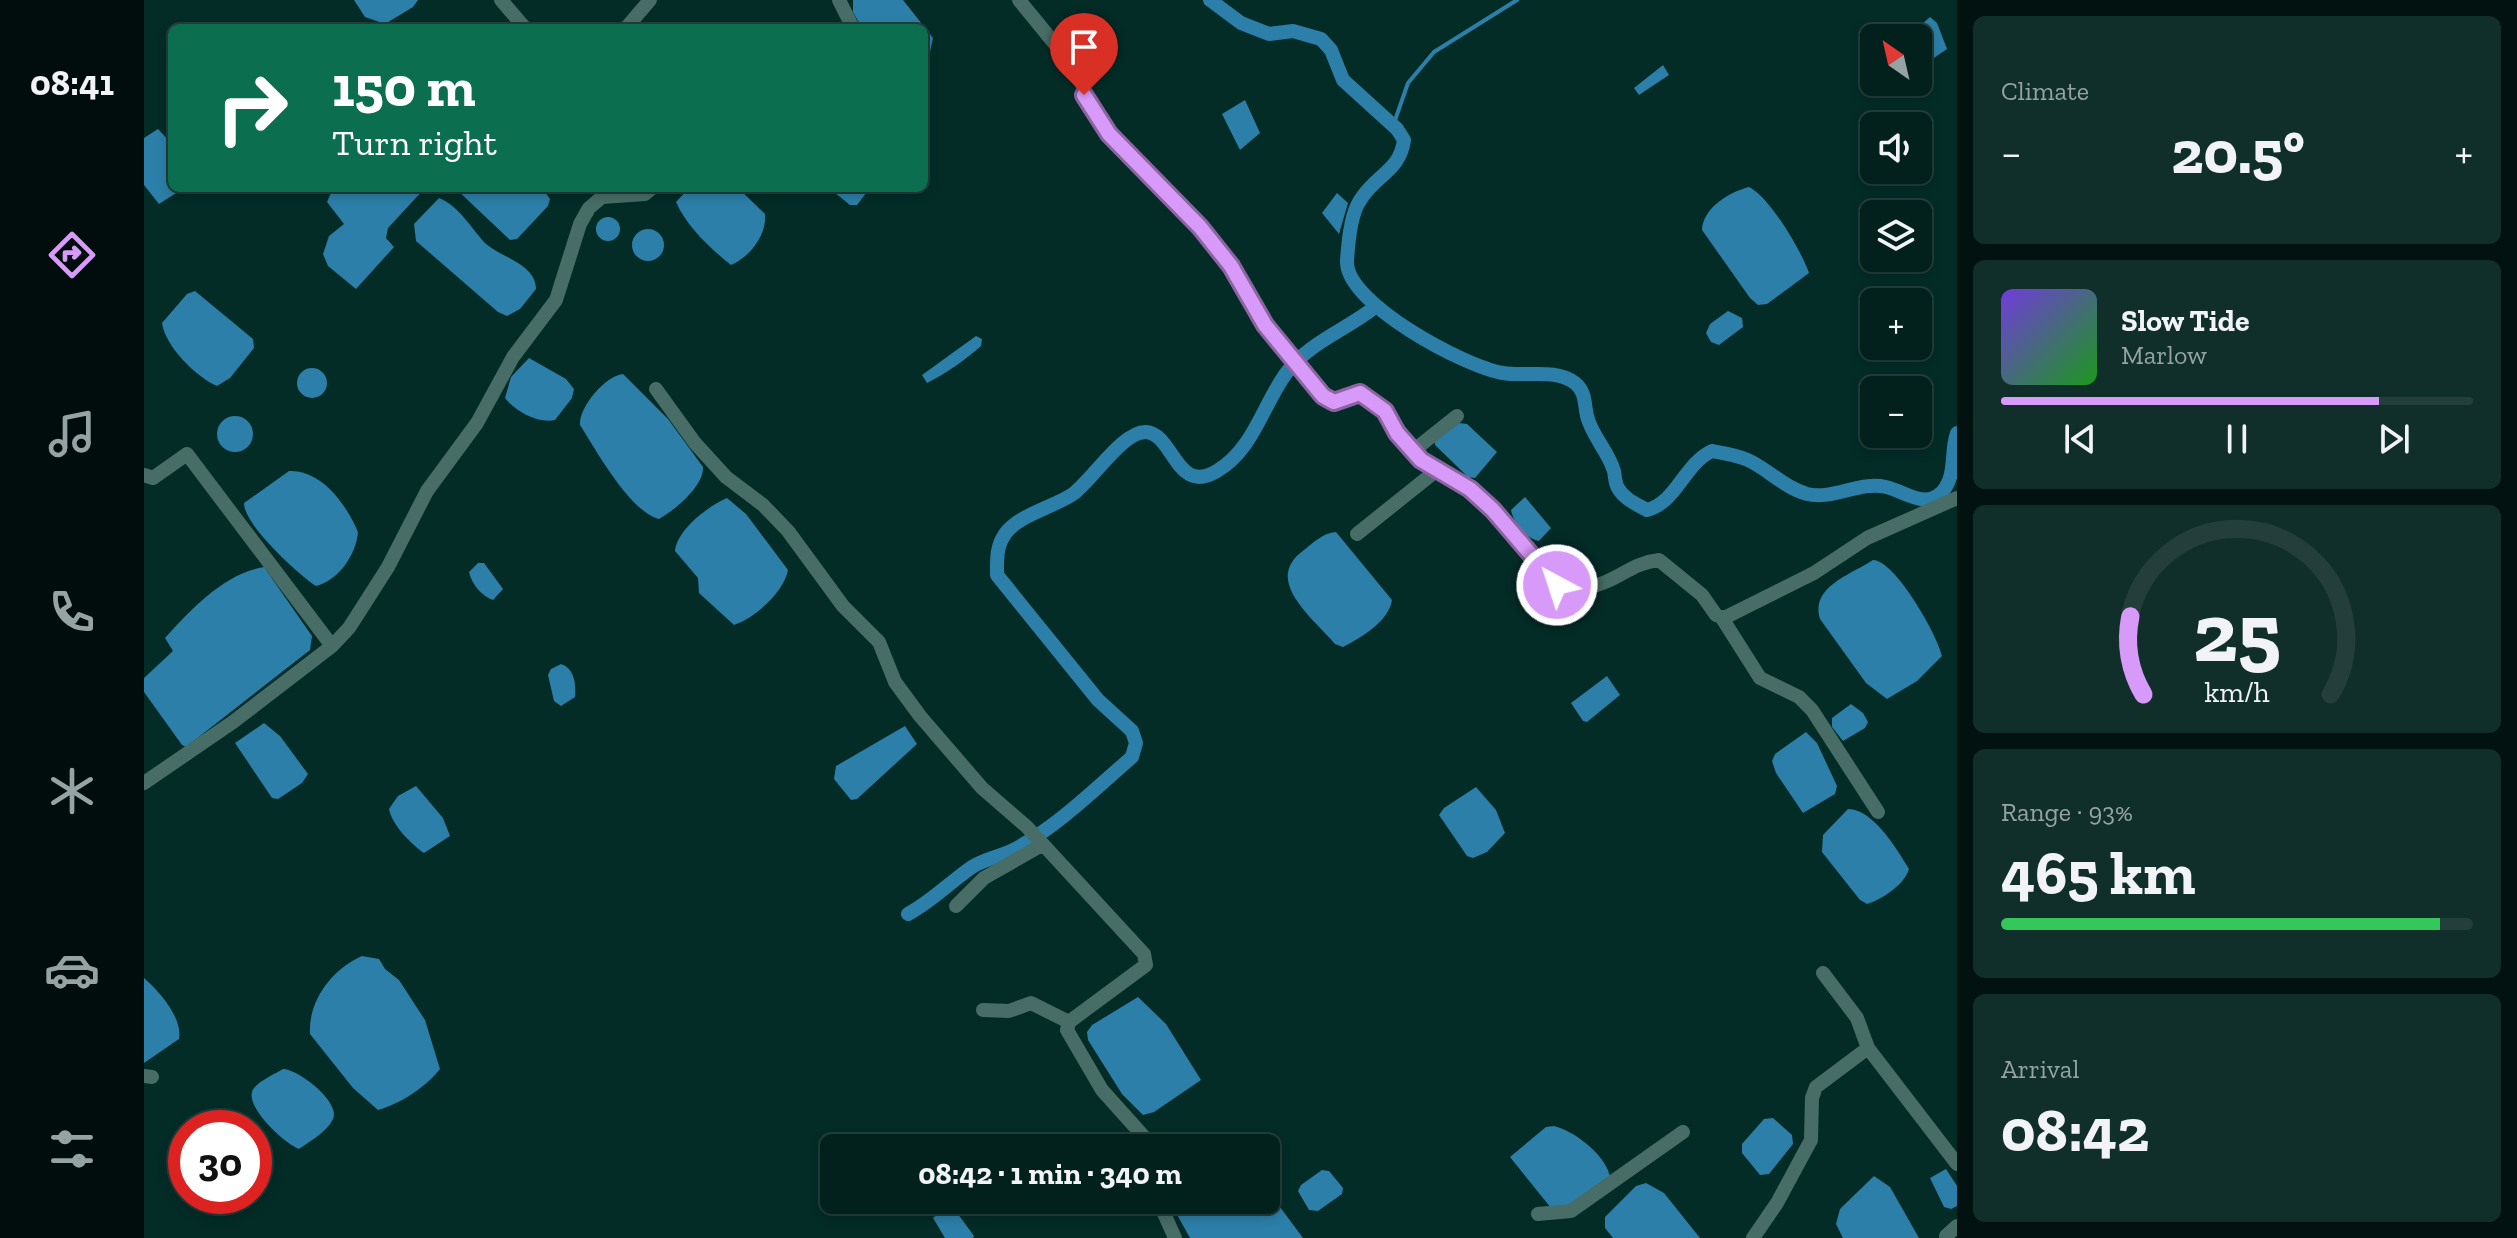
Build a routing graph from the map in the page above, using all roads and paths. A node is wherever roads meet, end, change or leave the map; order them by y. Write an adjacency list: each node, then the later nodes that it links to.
1 (501, 0): 5 (street)
2 (650, 0): 6 (street)
3 (839, 0): 7 (street)
4 (1019, 0): 11 (street)
5 (522, 24)
6 (629, 24)
7 (851, 24)
8 (647, 192): 17 (street)
9 (656, 389): 20 (street)
10 (1457, 416): 11 (street)
11 (1413, 451): 12 (street)
12 (1437, 470): 15 (street); 16 (street)
13 (144, 475): 17 (street)
14 (1957, 498): 16 (street)
15 (1357, 534)
16 (1722, 618): 19 (street)
17 (332, 646): 18 (street)
18 (144, 783)
19 (1878, 812)
20 (1041, 844): 21 (street); 24 (street)
21 (956, 906)
22 (1823, 973): 25 (street)
23 (983, 1010): 24 (street)
24 (1069, 1022): 27 (street)
25 (1868, 1048): 28 (street); 32 (street)
26 (1683, 1132): 30 (street)
27 (1141, 1134)
28 (1957, 1164)
29 (1164, 1214): 31 (street)
30 (1538, 1214)
31 (1175, 1238)
32 (1753, 1238)

